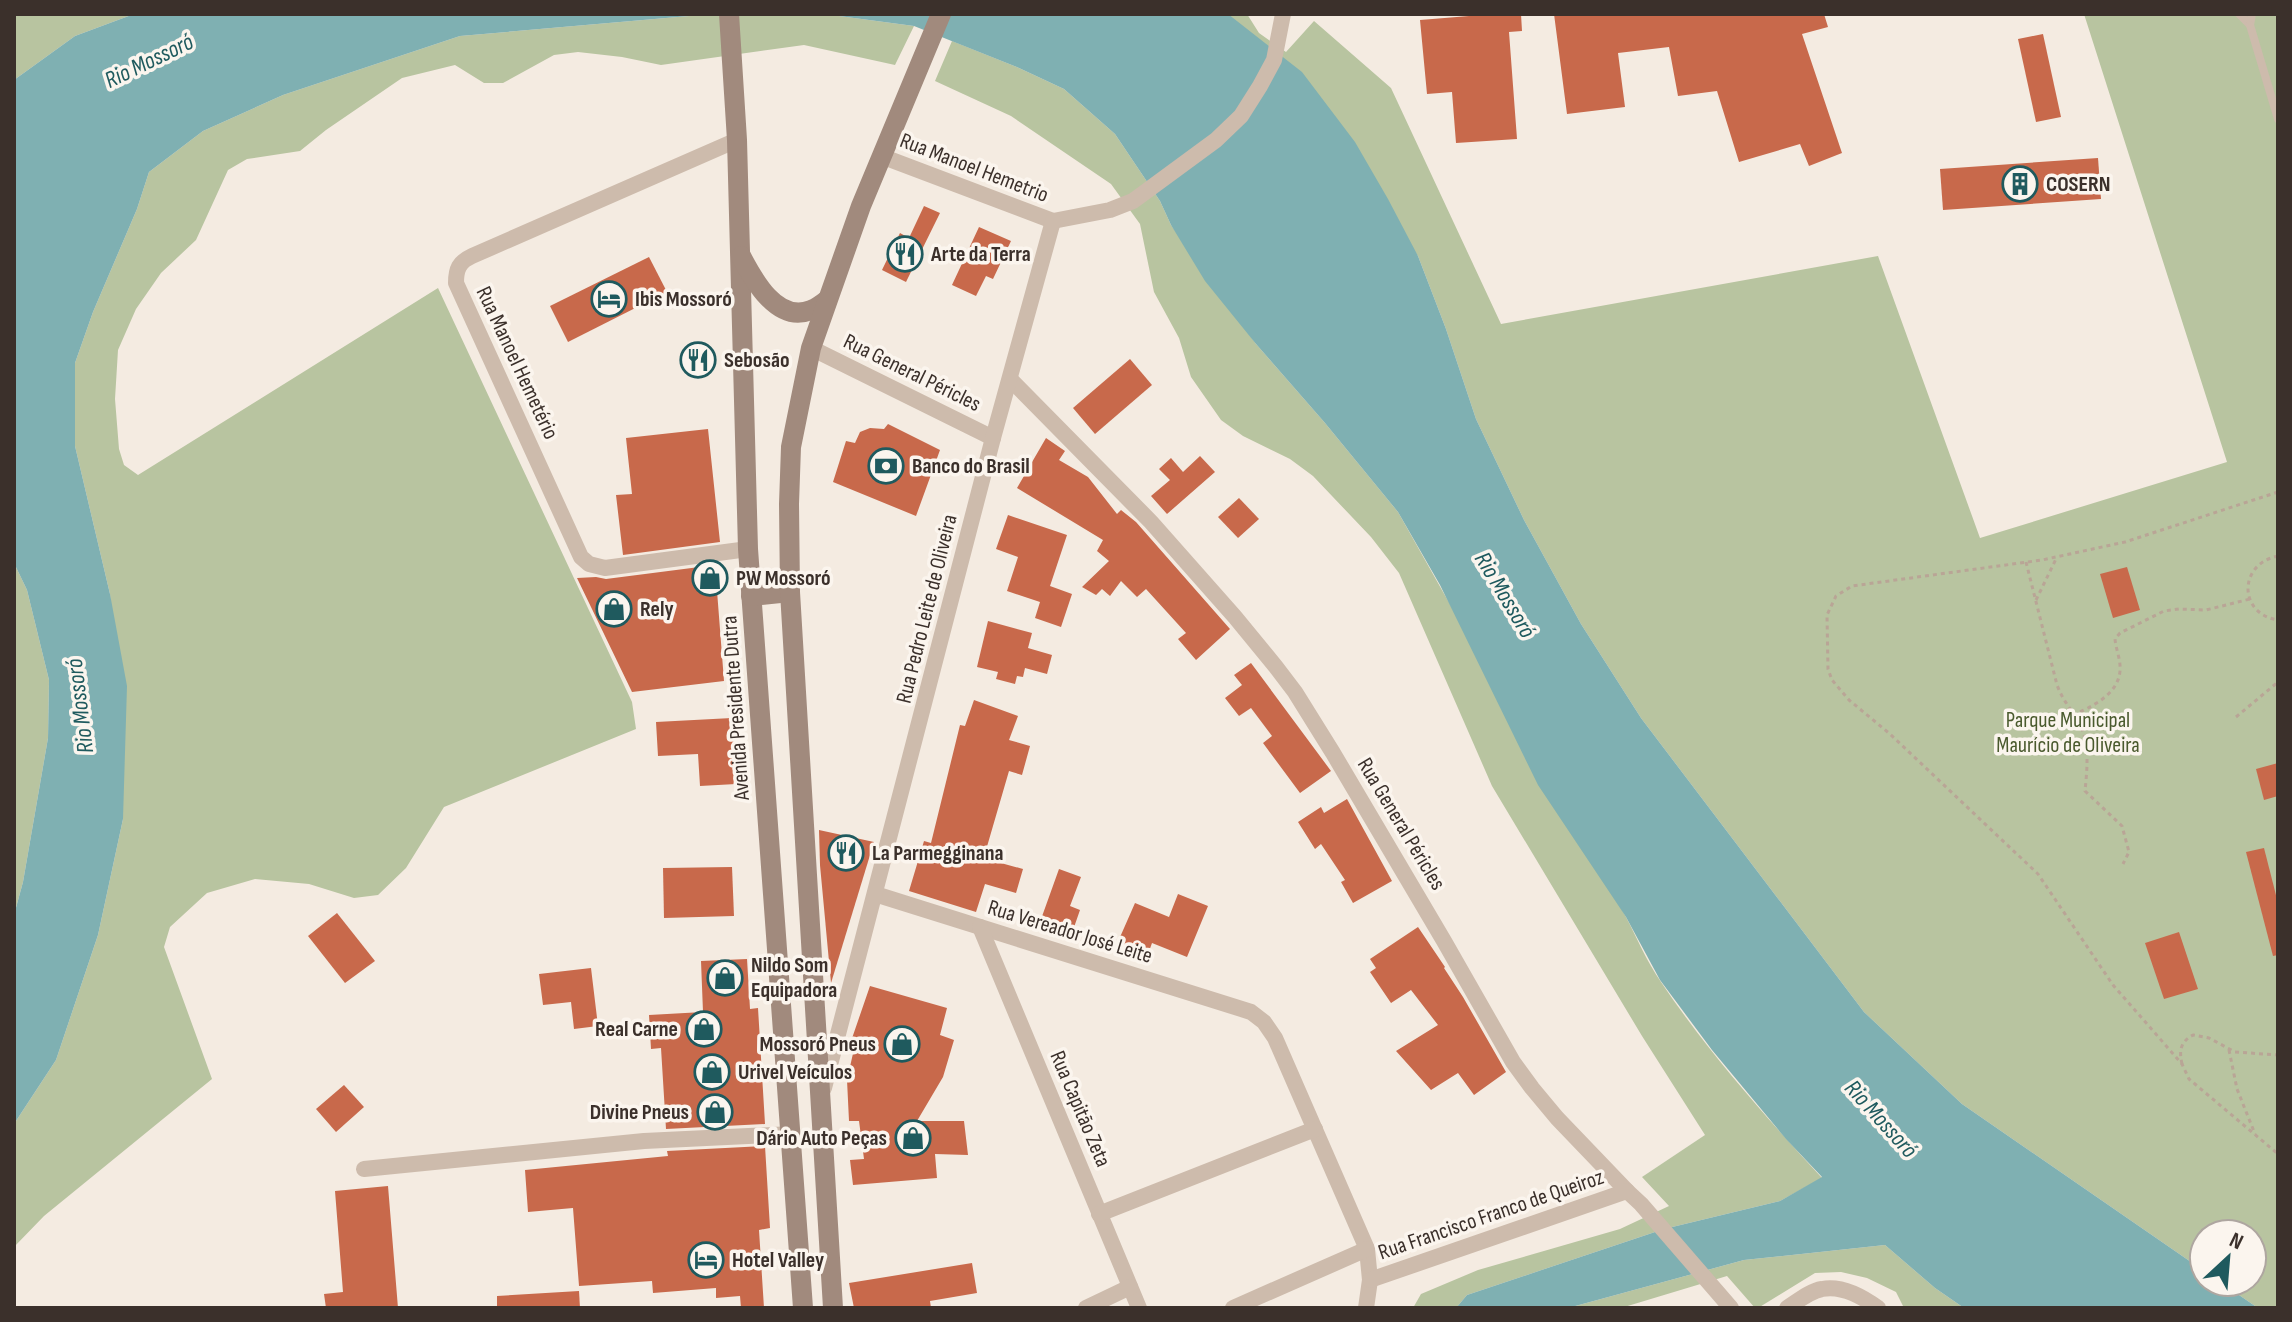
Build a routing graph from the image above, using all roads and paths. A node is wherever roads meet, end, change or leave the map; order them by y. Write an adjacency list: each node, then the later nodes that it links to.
1 (729, 14): 8 (main road, Avenida Presidente Dutra)
2 (941, 14): 9 (main road)
3 (1283, 14): 10 (street)
4 (2239, 14): 6 (lane)
5 (2252, 14): 6 (lane)
6 (2250, 25): 7 (lane)
7 (2278, 119)
8 (737, 140): 11 (main road, Avenida Presidente Dutra); 17 (street, Rua Manoel Hemetério)
9 (881, 156): 10 (street, Rua Manoel Hemetrio); 12 (main road)
10 (1053, 221): 14 (street, Rua Pedro Leite de Oliveira)
11 (739, 252): 12 (main road); 17 (main road, Avenida Presidente Dutra)
12 (827, 300): 13 (main road)
13 (811, 348): 15 (street, Rua General Péricles); 21 (main road)
14 (1010, 379): 15 (street, Rua Pedro Leite de Oliveira); 41 (street, Rua General Péricles)
15 (993, 438): 30 (street, Rua Pedro Leite de Oliveira)
16 (2278, 492): 19 (path)
17 (748, 549): 22 (main road, Avenida Presidente Dutra)
18 (2278, 556): 23 (path)
19 (2057, 557): 20 (path); 24 (path)
20 (2026, 562): 24 (path); 34 (path)
21 (790, 592): 22 (main road); 35 (main road)
22 (751, 596): 37 (main road, Avenida Presidente Dutra)
23 (2250, 599): 25 (path); 27 (path)
24 (2036, 600): 27 (path)
25 (2278, 620)
26 (2278, 682): 28 (path)
27 (2073, 715): 29 (path)
28 (2236, 717)
29 (2123, 864)
30 (875, 894): 31 (street, Rua Vereador José Leite); 35 (street, Rua Pedro Leite de Oliveira)
31 (980, 927): 36 (street, Rua Vereador José Leite); 42 (street, Rua Capitão Zeta)
32 (2229, 1050): 33 (path); 34 (path); 38 (path)
33 (2278, 1055)
34 (2182, 1064): 38 (path)
35 (821, 1097): 45 (main road)
36 (1315, 1129): 42 (street); 43 (street)
37 (792, 1134): 40 (street); 44 (main road, Avenida Presidente Dutra)
38 (2256, 1136): 39 (path)
39 (2278, 1154)
40 (364, 1169)
41 (1627, 1191): 46 (street, Rua Francisco Franco de Queiroz); 54 (street, Rua General Péricles)
42 (1099, 1214): 47 (street, Rua Capitão Zeta)
43 (1367, 1249): 46 (street); 52 (street)
44 (801, 1260): 45 (main road); 48 (main road, Avenida Presidente Dutra)
45 (831, 1260): 49 (main road)
46 (1370, 1280): 53 (street)
47 (1130, 1287): 50 (street); 51 (street, Rua Capitão Zeta)
48 (803, 1308)
49 (833, 1308)
50 (1086, 1308)
51 (1139, 1308)
52 (1233, 1308)
53 (1366, 1308)
54 (1730, 1308)
55 (1787, 1308): 56 (street)
56 (1878, 1308)

